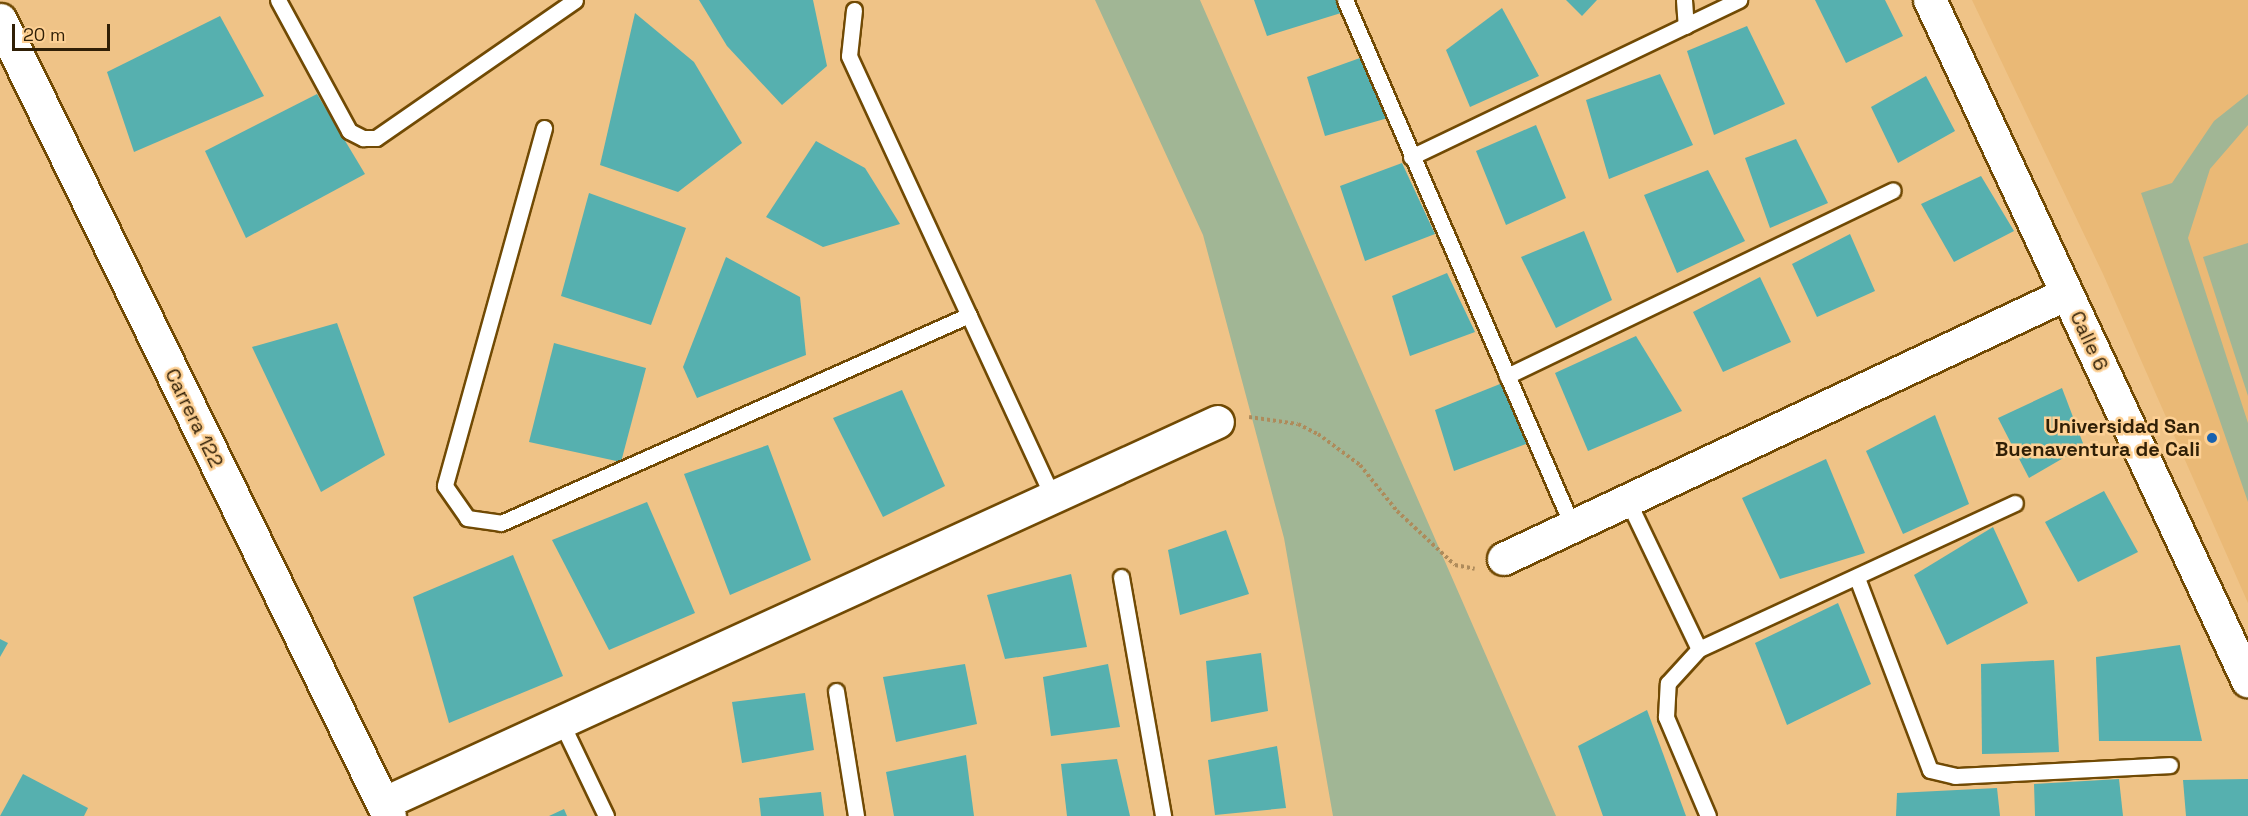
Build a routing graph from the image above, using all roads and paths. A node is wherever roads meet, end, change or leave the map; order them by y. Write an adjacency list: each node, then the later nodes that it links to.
1 (278, 0): 2 (lane)
2 (575, 0)
3 (1345, 0): 11 (lane)
4 (1684, 0): 9 (lane)
5 (1739, 0): 9 (lane)
6 (1930, 0): 13 (street, Calle 6)
7 (854, 10): 14 (lane)
8 (0, 20): 29 (street, Carrera 122)
9 (1686, 26): 11 (lane)
10 (544, 128): 14 (lane)
11 (1411, 157): 15 (lane)
12 (1893, 190): 15 (lane)
13 (2067, 294): 18 (street); 25 (street, Calle 6)
14 (969, 315): 17 (lane)
15 (1507, 376): 20 (lane)
16 (1218, 422): 17 (street); 21 (path)
17 (1053, 498): 27 (street)
18 (1627, 499): 20 (street); 24 (lane)
19 (2015, 503): 23 (lane)
20 (1572, 525): 21 (street)
21 (1504, 559)
22 (1121, 577): 32 (lane)
23 (1857, 578): 24 (lane); 28 (lane)
24 (1699, 650): 33 (lane)
25 (2248, 681)
26 (836, 691): 31 (lane)
27 (562, 724): 29 (street); 30 (lane)
28 (2170, 765)
29 (383, 812)
30 (606, 816)
31 (856, 816)
32 (1163, 816)
33 (1708, 816)

